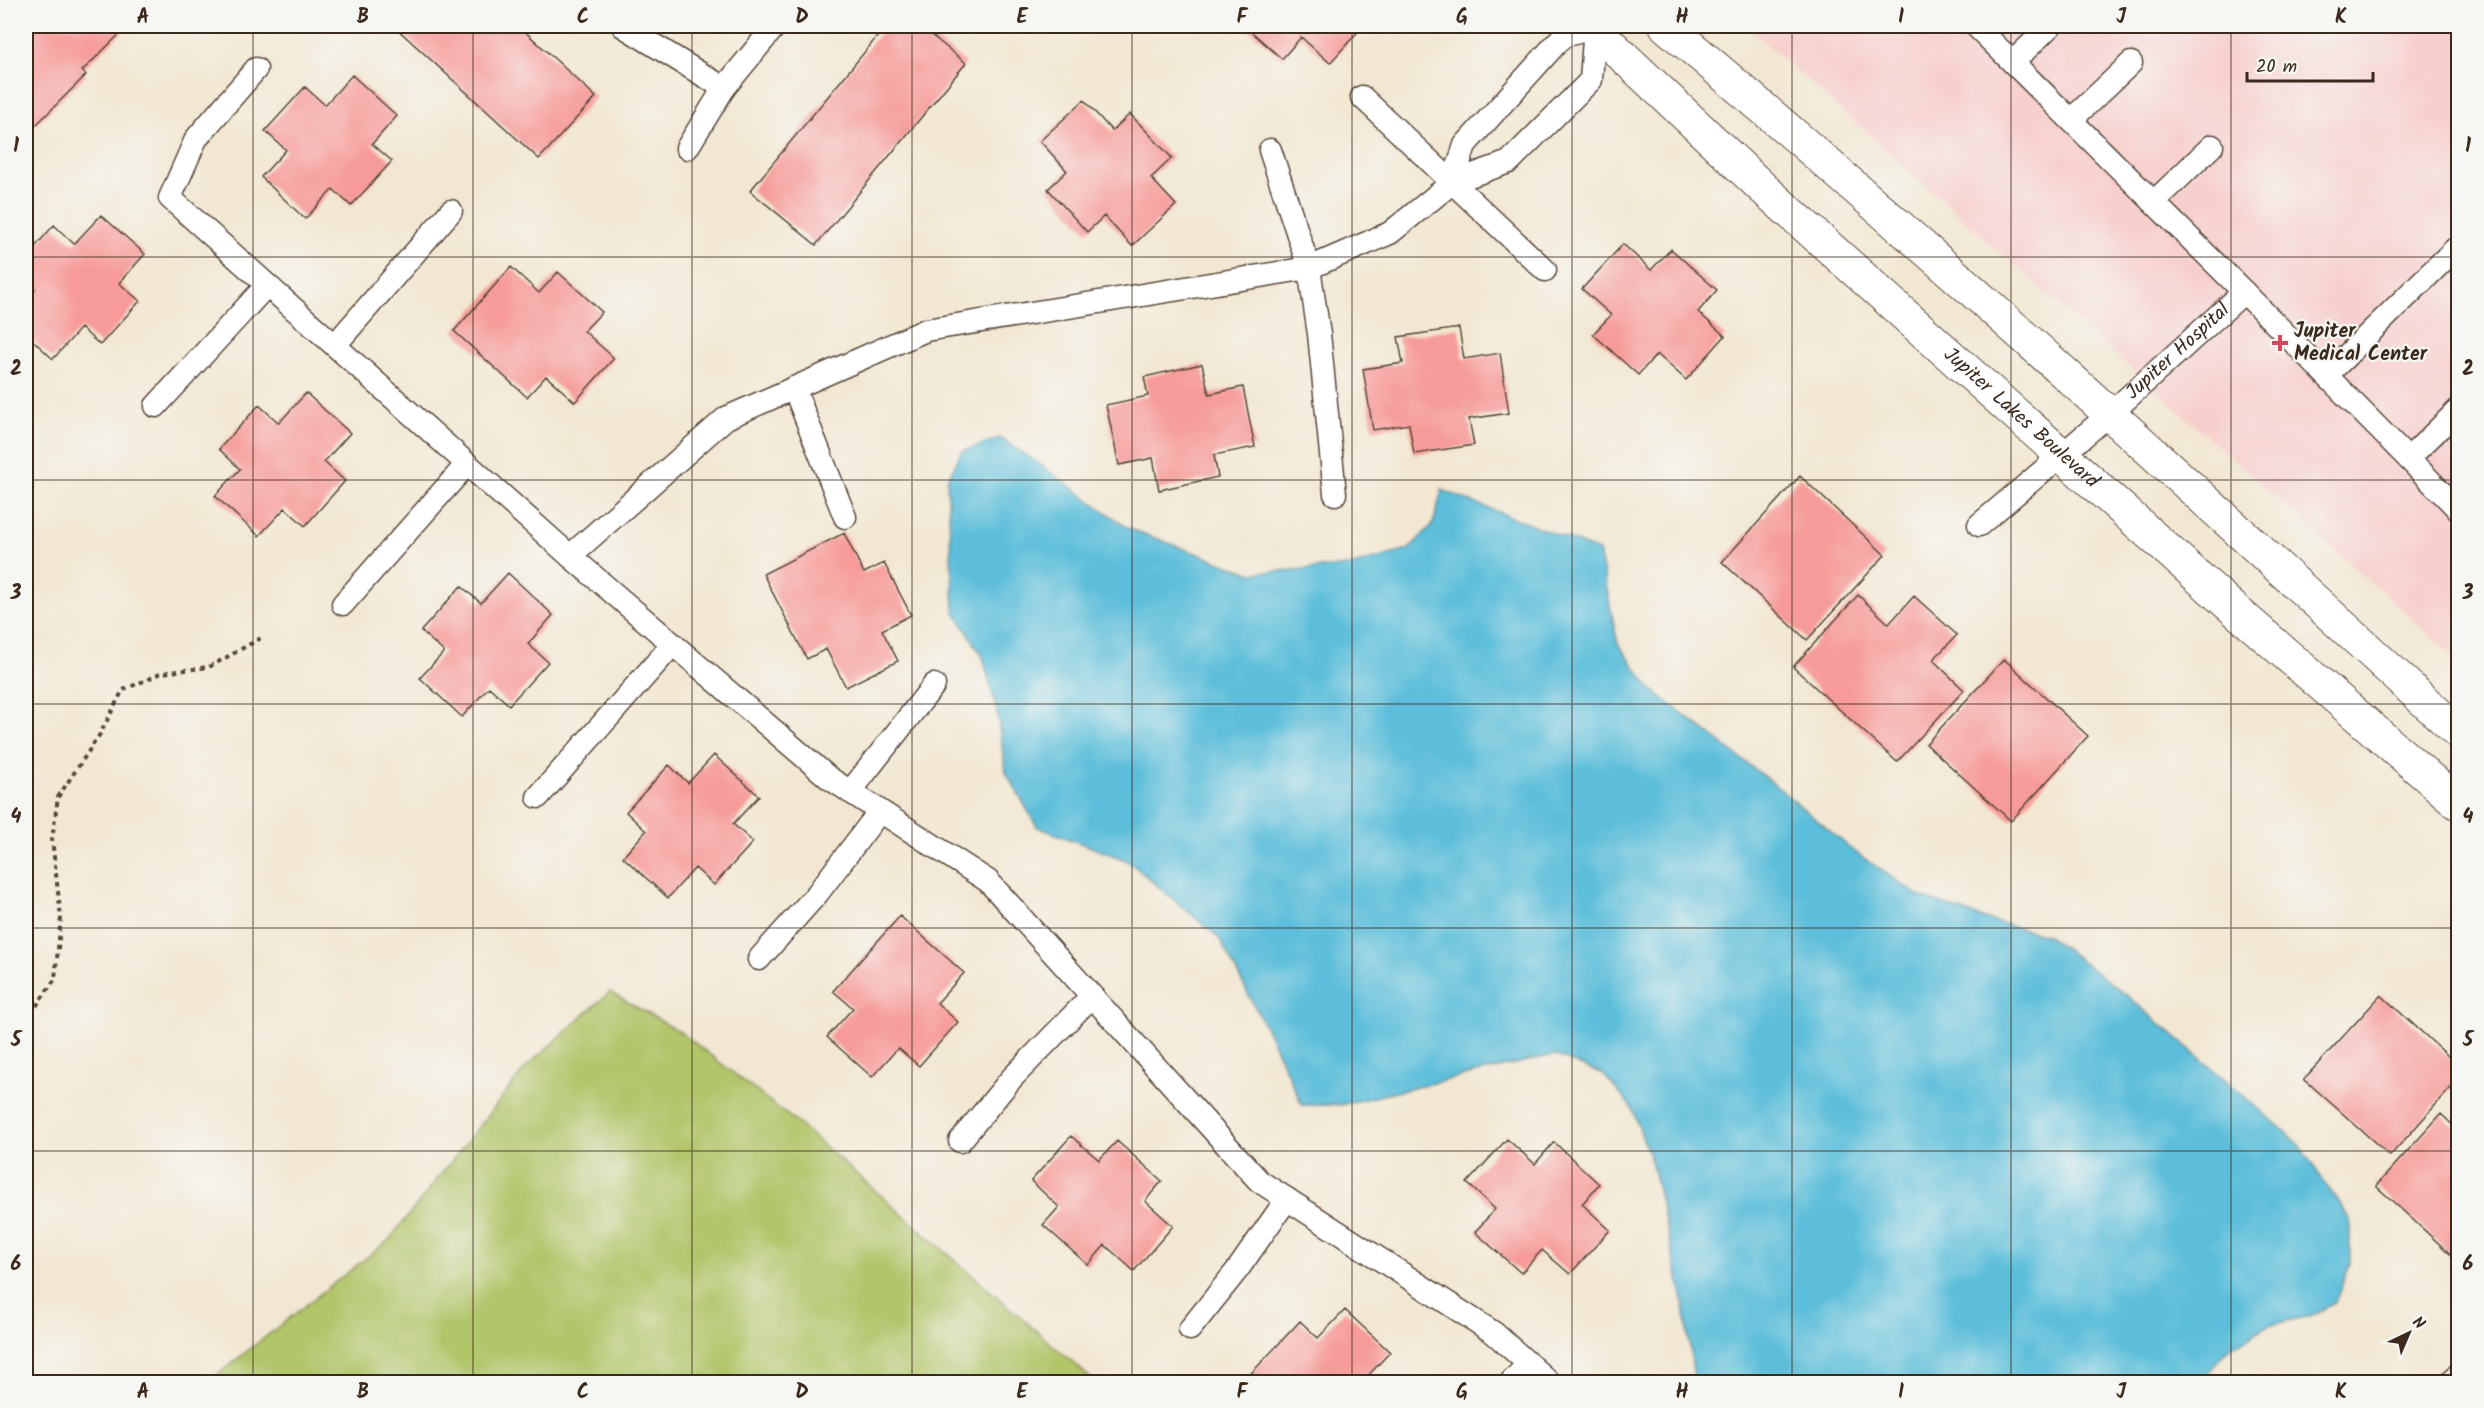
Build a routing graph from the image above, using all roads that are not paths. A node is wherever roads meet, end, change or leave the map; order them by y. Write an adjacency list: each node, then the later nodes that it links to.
1 (623, 26): 10 (lane)
2 (775, 26): 10 (lane)
3 (1593, 26): 16 (lane); 16 (lane); 30 (street, Jupiter Lakes Boulevard)
4 (1666, 26): 29 (street)
5 (1976, 26): 7 (lane)
6 (2050, 26): 7 (lane)
7 (2013, 62): 12 (lane)
8 (2131, 63): 12 (lane)
9 (256, 69): 22 (lane)
10 (724, 88): 14 (lane)
11 (1362, 97): 16 (lane)
12 (2071, 120): 17 (lane)
13 (2212, 146): 17 (lane)
14 (687, 148)
15 (1270, 150): 20 (lane)
16 (1453, 182): 20 (lane); 21 (lane)
17 (2154, 202): 23 (lane)
18 (451, 210): 24 (lane)
19 (2455, 249): 25 (lane)
20 (1309, 268): 26 (lane); 33 (lane)
21 (1545, 270)
22 (267, 285): 24 (lane); 27 (lane)
23 (2244, 291): 25 (lane); 29 (lane, Jupiter Hospital)
24 (335, 345): 32 (lane)
25 (2327, 375): 31 (lane)
26 (794, 388): 35 (lane); 37 (lane)
27 (156, 406)
28 (2458, 410): 31 (lane)
29 (2111, 413): 30 (lane, Jupiter Hospital); 41 (street)
30 (2062, 454): 36 (lane, Jupiter Hospital); 44 (street, Jupiter Lakes Boulevard)
31 (2409, 458): 34 (lane)
32 (467, 464): 37 (lane); 38 (lane)
33 (1335, 494)
34 (2458, 509)
35 (845, 517)
36 (1979, 525)
37 (570, 556): 39 (lane)
38 (343, 604)
39 (672, 644): 42 (lane); 43 (lane)
40 (934, 685): 42 (lane)
41 (2458, 732)
42 (850, 792): 45 (lane)
43 (538, 797)
44 (2458, 803)
45 (880, 811): 46 (lane); 47 (lane)
46 (759, 958)
47 (1092, 996): 48 (lane); 49 (lane)
48 (960, 1141)
49 (1287, 1199): 50 (lane); 51 (lane)
50 (1190, 1329)
51 (1528, 1364): 52 (lane); 53 (lane)
52 (1511, 1383)
53 (1549, 1383)

